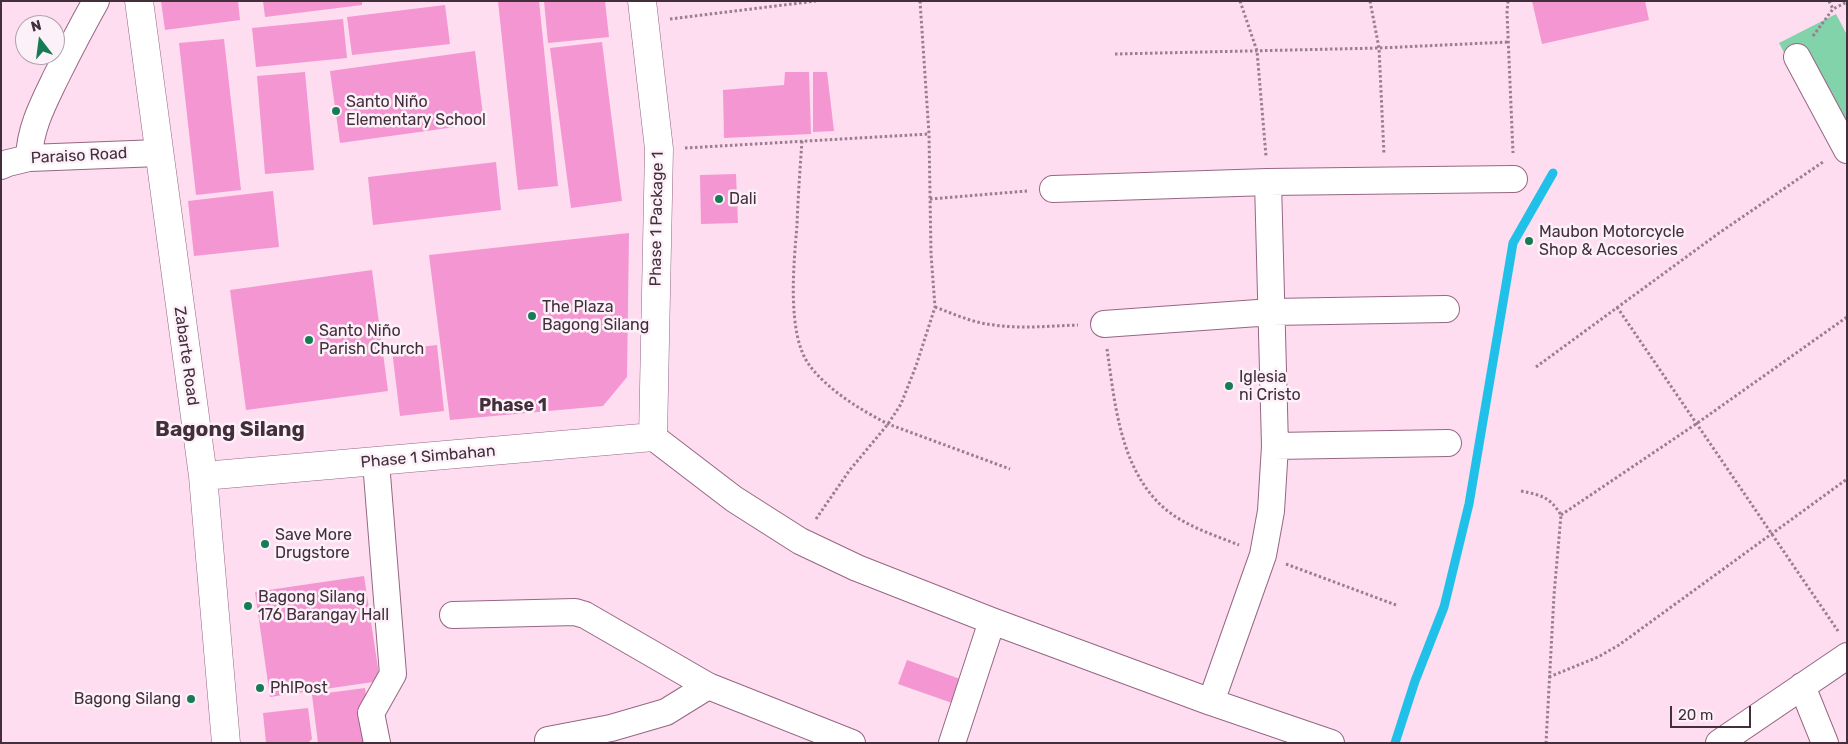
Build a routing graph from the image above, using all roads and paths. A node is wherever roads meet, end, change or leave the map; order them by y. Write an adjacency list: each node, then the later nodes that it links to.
1 (96, 1): 22 (street)
2 (139, 1): 21 (main road, Zabarte Road)
3 (816, 1): 11 (path)
4 (920, 1): 17 (path)
5 (1240, 1): 14 (path)
6 (1370, 1): 13 (path)
7 (1508, 1): 12 (path)
8 (1829, 1): 10 (path)
9 (1847, 2): 10 (path)
10 (1832, 9): 16 (path)
11 (644, 12): 19 (main road, Phase 1 Package 1)
12 (1509, 42): 13 (path); 24 (path)
13 (1379, 48): 14 (path); 25 (path)
14 (1257, 51): 15 (path); 26 (path)
15 (1116, 54)
16 (1797, 57): 20 (street)
17 (929, 134): 18 (path); 28 (path)
18 (802, 141): 19 (path); 36 (path)
19 (659, 149): 38 (main road, Phase 1 Package 1)
20 (1846, 149): 30 (path)
21 (159, 153): 22 (street, Paraiso Road); 43 (main road, Zabarte Road)
22 (29, 158): 23 (street, Paraiso Road)
23 (1, 166)
24 (1514, 180): 25 (street)
25 (1385, 181): 26 (street)
26 (1268, 182): 27 (street); 32 (street)
27 (1053, 189): 28 (path)
28 (930, 199): 29 (path)
29 (935, 307): 34 (path); 36 (path)
30 (1617, 307): 35 (path); 37 (path)
31 (1446, 308): 32 (street)
32 (1272, 312): 34 (street); 40 (street)
33 (1847, 318): 37 (path)
34 (1104, 324): 49 (path)
35 (1536, 367)
36 (888, 424): 42 (path); 48 (path)
37 (1696, 424): 46 (path); 47 (path)
38 (652, 437): 41 (main road, Phase 1 Simbahan); 48 (street)
39 (1448, 443): 40 (street)
40 (1274, 446): 49 (street)
41 (376, 462): 43 (main road, Phase 1 Simbahan); 60 (street)
42 (1010, 469)
43 (203, 476): 59 (main road, Zabarte Road)
44 (1847, 478): 47 (path)
45 (1521, 491): 46 (path)
46 (1561, 515): 54 (path)
47 (1770, 533): 53 (path); 54 (path)
48 (800, 541): 52 (street)
49 (1263, 555): 50 (path); 57 (street)
50 (1396, 605)
51 (453, 615): 55 (street)
52 (992, 622): 57 (street); 62 (street)
53 (1844, 646): 56 (street)
54 (1548, 677): 64 (path)
55 (708, 686): 58 (street); 61 (street)
56 (1802, 686): 65 (street); 66 (street)
57 (1211, 702): 63 (street)
58 (548, 740)
59 (226, 743)
60 (376, 743)
61 (852, 743)
62 (952, 743)
63 (1331, 743)
64 (1546, 743)
65 (1719, 743)
66 (1825, 743)

